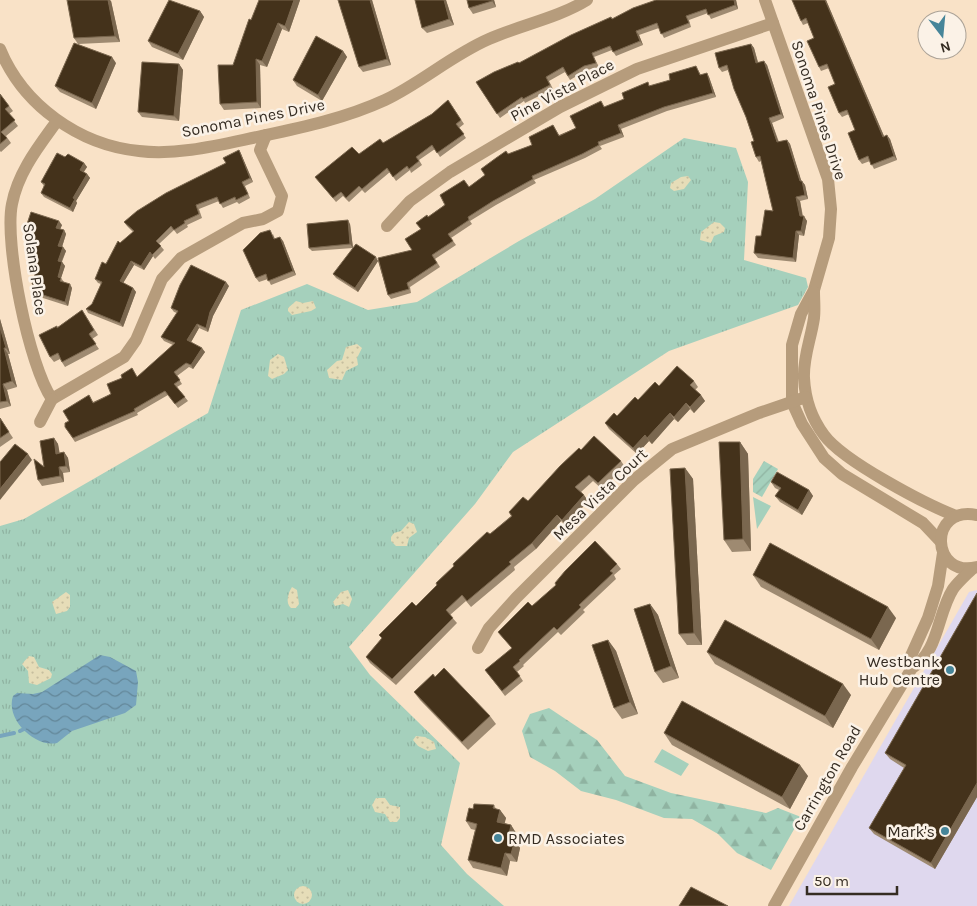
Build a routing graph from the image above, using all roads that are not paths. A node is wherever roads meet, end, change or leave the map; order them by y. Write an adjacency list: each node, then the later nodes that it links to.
1 (587, 0): 6 (street, Sonoma Pines Drive)
2 (765, 0): 3 (street, Sonoma Pines Drive)
3 (773, 23): 7 (street, Pine Vista Place); 8 (street, Sonoma Pines Drive)
4 (0, 49): 5 (street, Sonoma Pines Drive)
5 (57, 121): 6 (street, Sonoma Pines Drive); 10 (street, Solana Place)
6 (266, 136): 10 (street)
7 (387, 226)
8 (814, 290): 9 (street, Sonoma Pines Drive); 11 (street, Sonoma Pines Drive)
9 (806, 397): 11 (street, Mesa Vista Court); 14 (street, Sonoma Pines Drive)
10 (52, 399): 12 (street)
11 (792, 402): 15 (street, Sonoma Pines Drive); 17 (street, Mesa Vista Court)
12 (40, 422)
13 (974, 513): 14 (street)
14 (956, 516): 15 (street)
15 (942, 547): 16 (street, Sonoma Pines Drive); 18 (street, Carrington Road)
16 (974, 568): 18 (street, Carrington Road)
17 (478, 648)
18 (912, 668): 19 (street, Carrington Road)
19 (774, 906)

